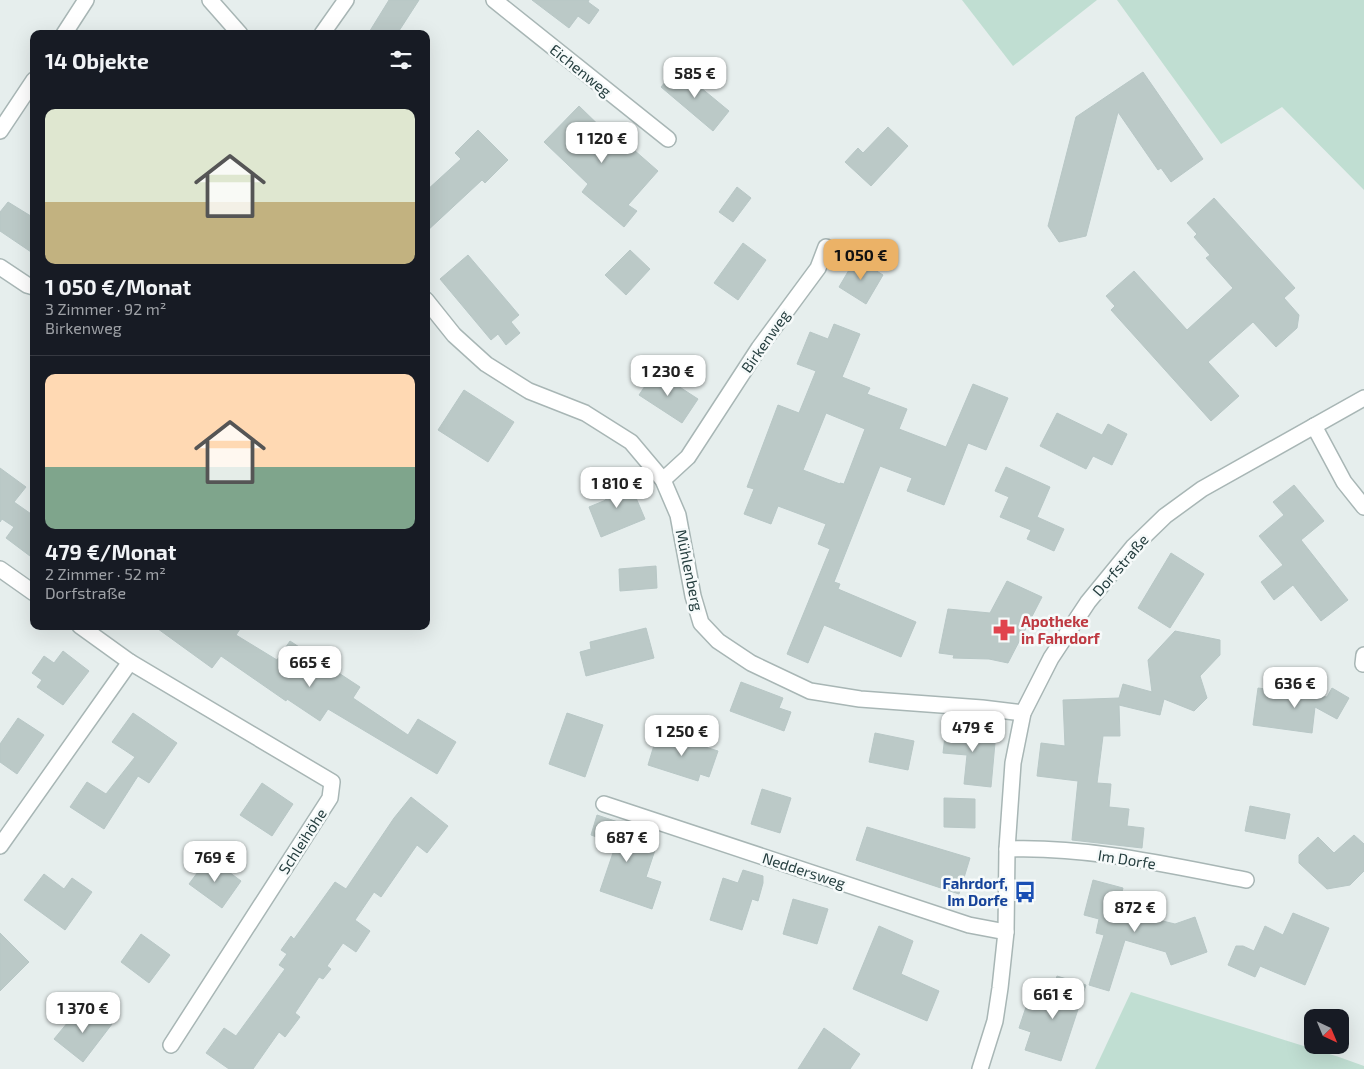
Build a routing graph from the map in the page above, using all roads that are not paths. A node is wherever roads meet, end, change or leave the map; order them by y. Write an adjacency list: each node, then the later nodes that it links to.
1 (86, 0): 5 (street)
2 (210, 0): 6 (street)
3 (346, 0): 7 (street)
4 (494, 0): 10 (street, Eichenweg)
5 (67, 30)
6 (236, 30)
7 (325, 30)
8 (30, 86): 9 (street)
9 (0, 131)
10 (668, 139)
11 (826, 247): 17 (street, Birkenweg)
12 (0, 267): 13 (street)
13 (30, 286)
14 (430, 305): 17 (street, Mühlenberg)
15 (1364, 398): 16 (street, Dorfstraße)
16 (1314, 426): 18 (street); 23 (street, Dorfstraße)
17 (663, 480): 23 (street, Mühlenberg)
18 (1364, 507)
19 (0, 569): 20 (street)
20 (30, 591)
21 (86, 630): 22 (street, Schleihöhe)
22 (130, 662): 25 (street); 29 (street, Schleihöhe)
23 (1023, 713): 26 (street, Dorfstraße)
24 (604, 804): 28 (street, Neddersweg)
25 (0, 846)
26 (1007, 849): 27 (street, Im Dorfe); 28 (street, Dorfstraße)
27 (1246, 880)
28 (1006, 932): 30 (street, Dorfstraße)
29 (171, 1045)
30 (980, 1069)

